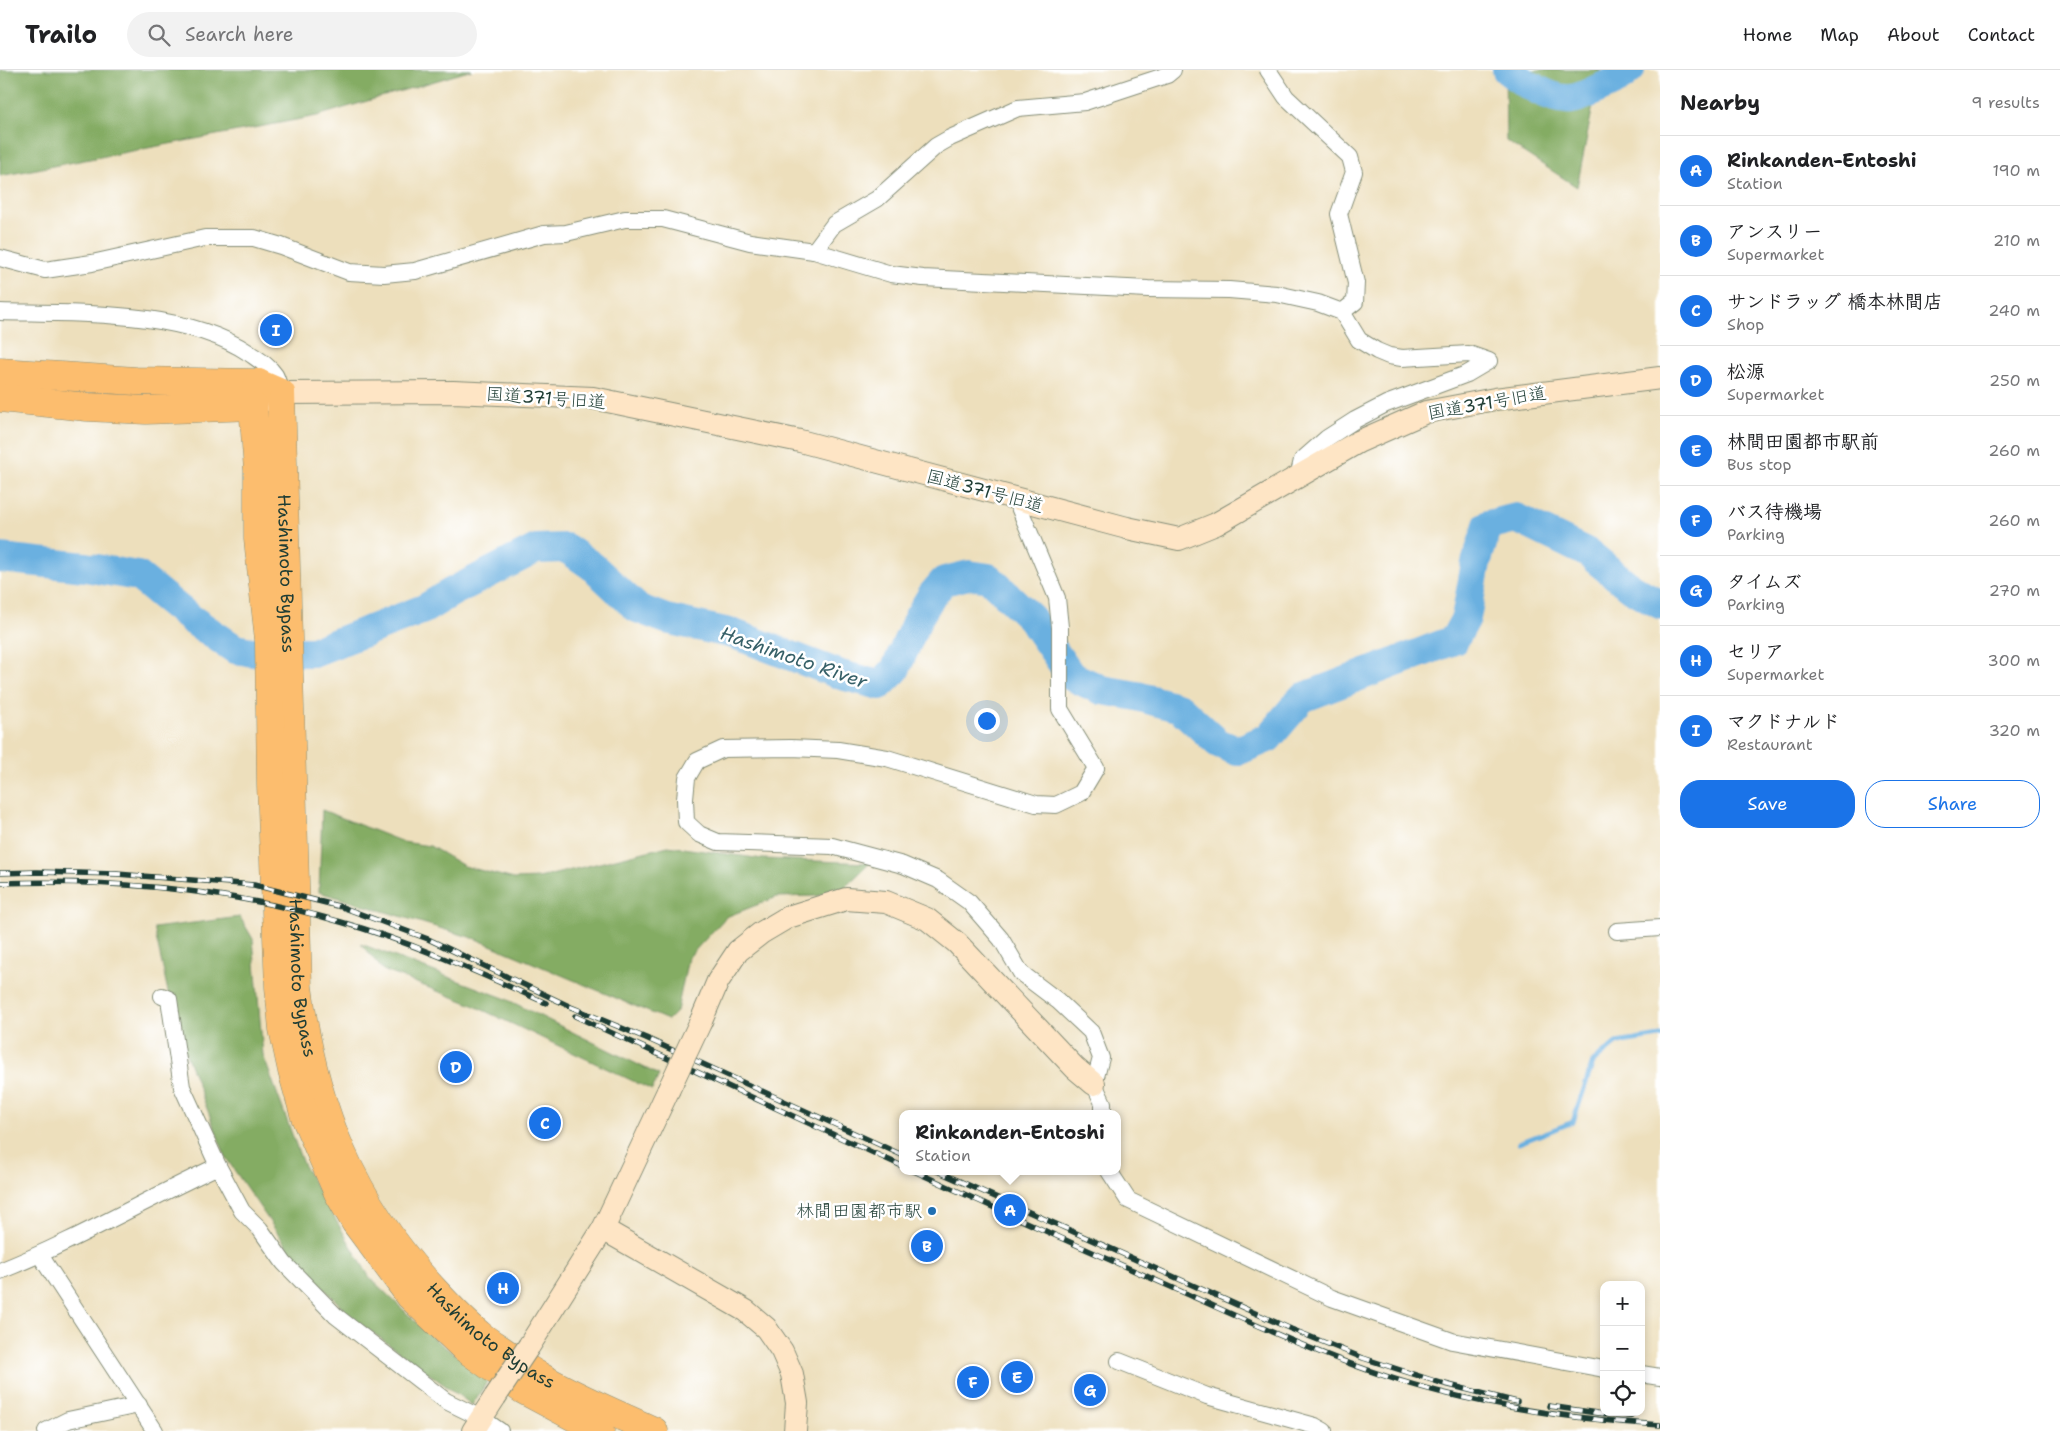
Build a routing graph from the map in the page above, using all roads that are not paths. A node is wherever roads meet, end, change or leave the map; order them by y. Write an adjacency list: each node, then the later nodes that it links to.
1 (1173, 70): 3 (street)
2 (1268, 70): 6 (street)
3 (814, 252): 4 (street); 6 (street)
4 (0, 258)
5 (0, 312): 9 (street)
6 (1342, 312): 11 (street)
7 (0, 372): 9 (highway)
8 (1660, 378): 11 (street, 国道371号旧道)
9 (264, 394): 10 (highway); 12 (street, 国道371号旧道); 13 (highway, Hashimoto Bypass)
10 (0, 398)
11 (1298, 477): 12 (street, 国道371号旧道)
12 (1016, 500): 17 (street)
13 (281, 785): 33 (highway, Hashimoto Bypass); 34 (highway, Hashimoto Bypass)
14 (1660, 928): 15 (street)
15 (1617, 931)
16 (162, 996): 19 (street)
17 (1094, 1084): 18 (street); 21 (street, bridge)
18 (1103, 1110)
19 (218, 1166): 22 (street); 29 (street)
20 (1111, 1175): 25 (street)
21 (603, 1229): 29 (street, bridge); 35 (street)
22 (40, 1255): 23 (street); 28 (street)
23 (0, 1271)
24 (1119, 1361): 36 (street)
25 (1600, 1368)
26 (1645, 1375): 27 (street)
27 (1660, 1377)
28 (139, 1405): 30 (street); 31 (street)
29 (477, 1424): 32 (street)
30 (46, 1431)
31 (155, 1431)
32 (500, 1431)
33 (600, 1431)
34 (654, 1431)
35 (794, 1431)
36 (1324, 1431)

